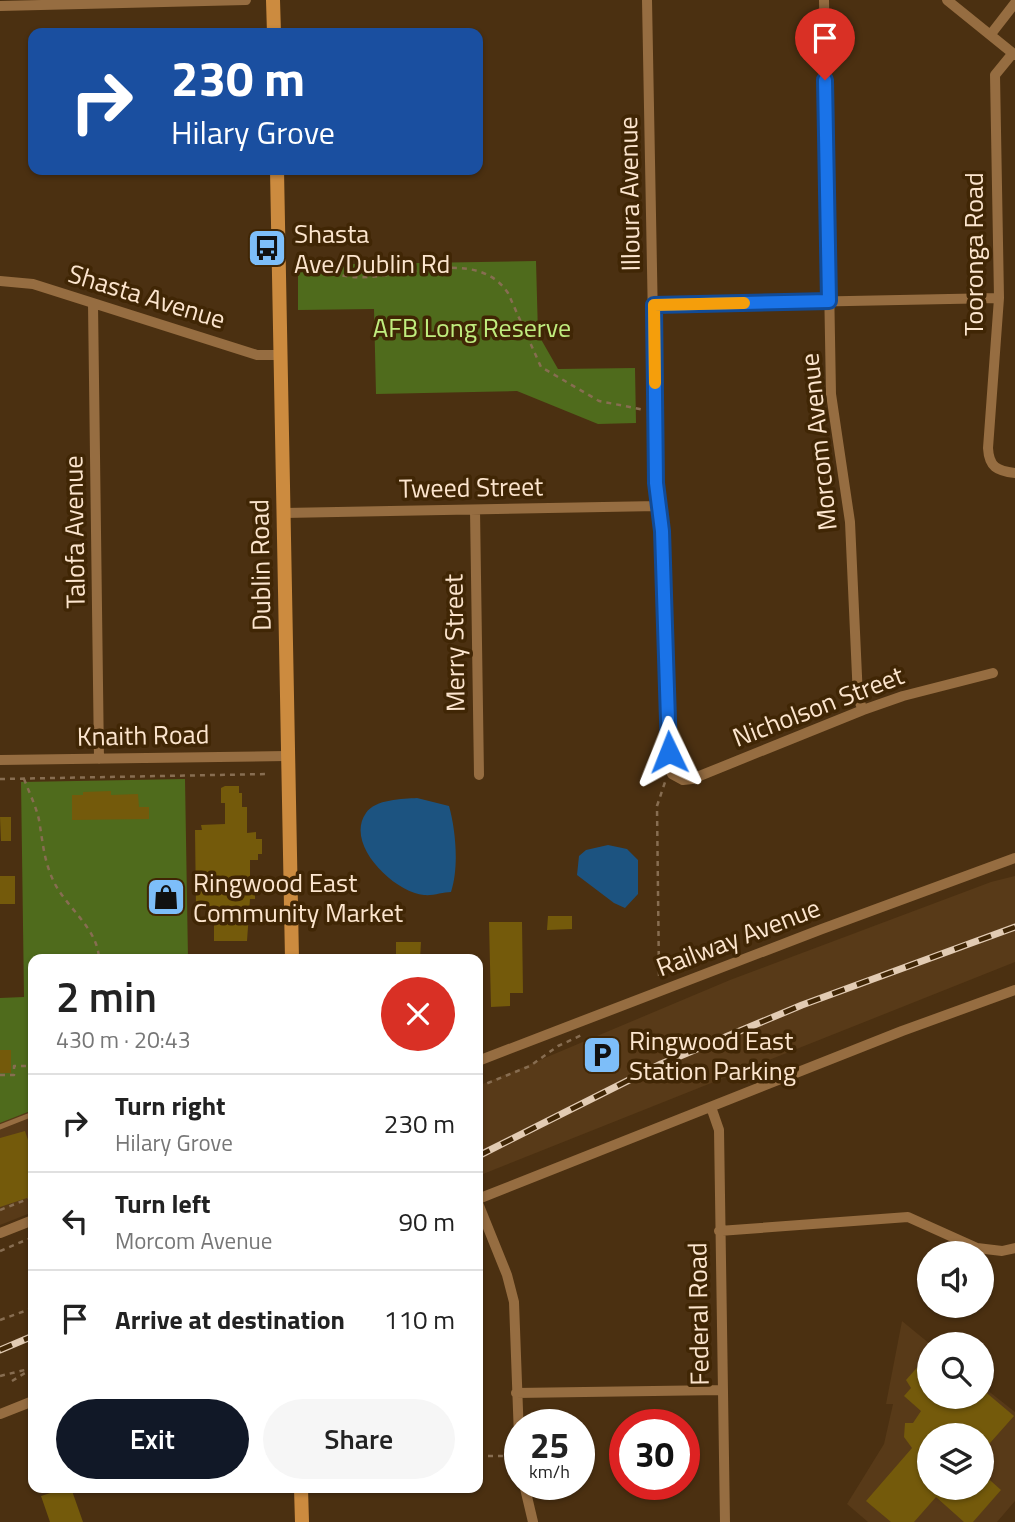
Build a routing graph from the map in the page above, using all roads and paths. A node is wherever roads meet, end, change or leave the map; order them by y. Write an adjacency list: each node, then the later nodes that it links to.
1 (246, 0): 7 (street)
2 (273, 0): 8 (main road)
3 (647, 0): 17 (street, Illoura Avenue)
4 (824, 0): 15 (street, Morcom Avenue)
5 (947, 0): 9 (street)
6 (1015, 3): 9 (street)
7 (0, 6)
8 (274, 28)
9 (991, 34): 10 (street)
10 (1014, 54): 14 (street, Tooronga Road)
11 (277, 175): 12 (main road, Dublin Road)
12 (279, 270): 18 (main road, Dublin Road); 19 (path)
13 (0, 281): 16 (street, Shasta Avenue)
14 (999, 298): 15 (street); 20 (street, Tooronga Road)
15 (829, 301): 17 (street); 25 (street, Morcom Avenue)
16 (93, 304): 18 (street, Shasta Avenue); 27 (street, Talofa Avenue)
17 (654, 305): 19 (street, Illoura Avenue)
18 (281, 355): 23 (main road, Dublin Road)
19 (655, 410): 21 (street, Illoura Avenue)
20 (1015, 473)
21 (658, 506): 22 (street, Tweed Street); 29 (street, Illoura Avenue)
22 (475, 510): 23 (street, Tweed Street); 31 (street, Merry Street)
23 (284, 513): 26 (main road, Dublin Road)
24 (993, 673): 25 (street, Nicholson Street)
25 (863, 710): 29 (street, Nicholson Street)
26 (286, 756): 27 (street, Knaith Road); 36 (main road, Dublin Road)
27 (99, 759): 28 (street, Knaith Road)
28 (0, 760)
29 (669, 765): 37 (path)
30 (269, 774): 33 (path)
31 (479, 775)
32 (0, 779): 33 (path)
33 (24, 779): 35 (path)
34 (1015, 858): 39 (street, Railway Avenue)
35 (97, 954)
36 (292, 954)
37 (659, 976)
38 (1015, 990): 42 (street)
39 (483, 1059)
40 (28, 1066): 41 (path)
41 (0, 1075)
42 (711, 1107): 46 (street); 50 (street, Federal Road)
43 (28, 1116): 44 (lane)
44 (0, 1127)
45 (28, 1199): 47 (path)
46 (483, 1199)
47 (0, 1210)
48 (483, 1214): 62 (street)
49 (28, 1222): 51 (street)
50 (719, 1231): 53 (street); 61 (street, Federal Road)
51 (0, 1233)
52 (28, 1239): 54 (path)
53 (1015, 1248)
54 (0, 1251)
55 (28, 1310): 56 (path)
56 (0, 1321)
57 (28, 1369): 59 (path)
58 (28, 1371): 60 (path)
59 (0, 1376)
60 (12, 1381)
61 (722, 1391): 62 (street); 72 (street, Federal Road)
62 (516, 1393): 64 (street)
63 (28, 1403): 65 (street)
64 (517, 1409)
65 (0, 1415)
66 (483, 1456): 67 (path)
67 (504, 1459)
68 (301, 1493): 70 (main road)
69 (528, 1500): 71 (street)
70 (302, 1522)
71 (533, 1522)
72 (724, 1522)

